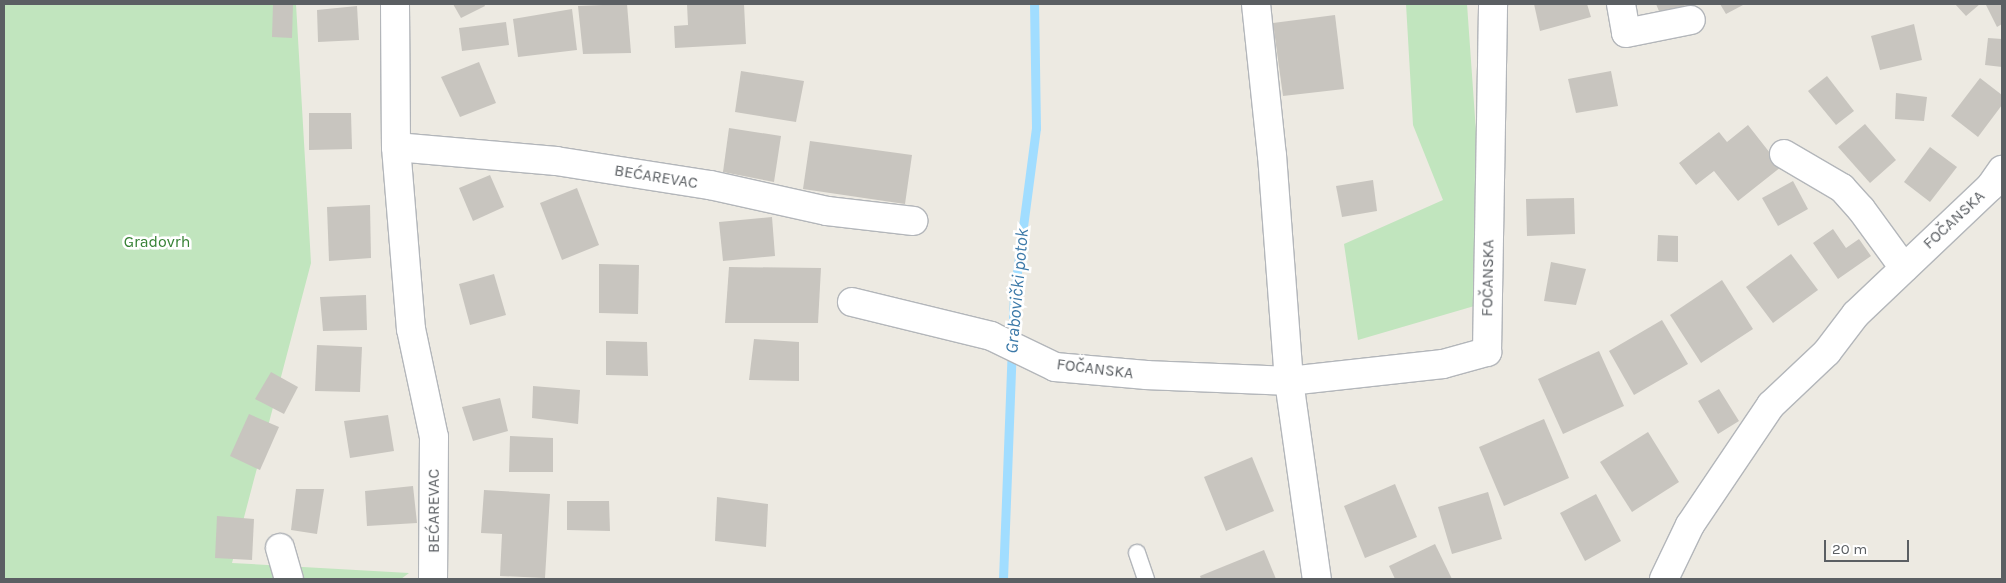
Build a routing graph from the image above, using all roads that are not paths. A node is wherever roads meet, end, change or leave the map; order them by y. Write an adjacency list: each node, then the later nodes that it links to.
1 (395, 4): 6 (street, BEĆAREVAC)
2 (1256, 4): 12 (street)
3 (1493, 4): 12 (street, FOČANSKA)
4 (1621, 4): 5 (street)
5 (1691, 20)
6 (396, 147): 9 (street, BEĆAREVAC); 16 (street, BEĆAREVAC)
7 (1784, 154): 10 (street)
8 (2002, 170): 10 (street, FOČANSKA)
9 (913, 221)
10 (1904, 268): 19 (street, FOČANSKA)
11 (852, 302): 12 (street, FOČANSKA)
12 (1289, 381): 18 (street)
13 (280, 548): 15 (street)
14 (1137, 553): 17 (lane)
15 (289, 579)
16 (433, 579)
17 (1146, 579)
18 (1317, 579)
19 (1664, 579)

